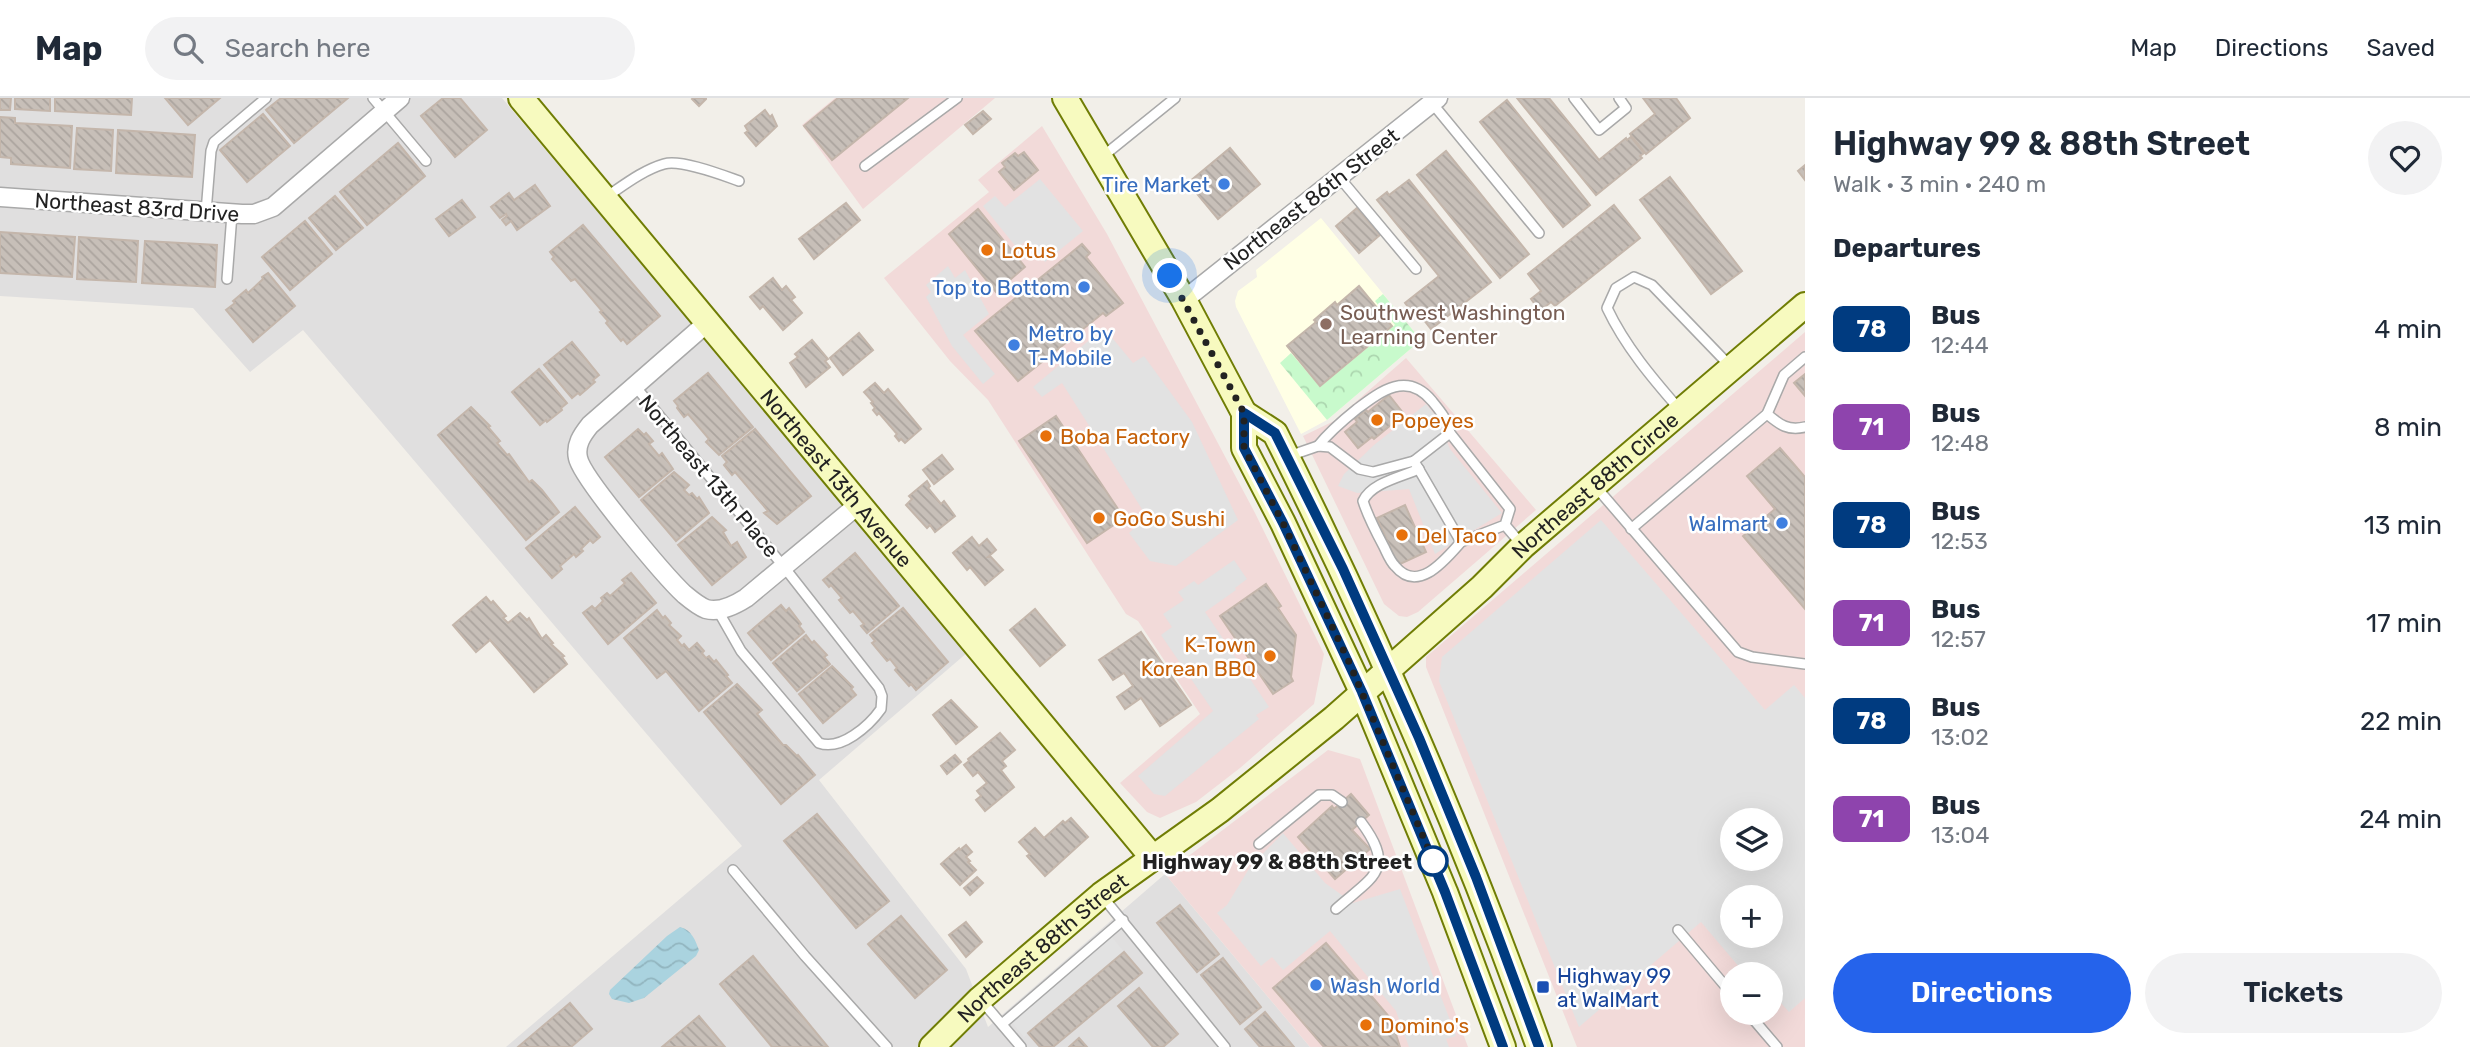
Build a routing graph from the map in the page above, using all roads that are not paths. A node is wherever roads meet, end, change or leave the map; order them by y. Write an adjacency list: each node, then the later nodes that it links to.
1 (266, 98): 19 (lane)
2 (373, 98): 11 (lane)
3 (400, 98): 11 (street, Northeast 83rd Drive)
4 (521, 98): 18 (street, Northeast 13th Avenue)
5 (957, 98): 14 (lane)
6 (1065, 98): 12 (street)
7 (1175, 98): 12 (lane)
8 (1574, 98): 9 (lane)
9 (1619, 98)
10 (1435, 100): 15 (street, Northeast 86th Street); 21 (lane)
11 (385, 113): 13 (lane); 20 (street, Northeast 83rd Drive)
12 (1101, 158): 24 (street)
13 (426, 161)
14 (865, 166)
15 (1339, 177): 22 (lane); 24 (street, Northeast 86th Street)
16 (739, 181): 18 (lane)
17 (0, 197): 19 (street, Northeast 83rd Drive)
18 (604, 198): 26 (street, Northeast 13th Avenue)
19 (206, 212): 20 (street, Northeast 83rd Drive)
20 (232, 214): 23 (lane)
21 (1539, 233)
22 (1416, 269)
23 (227, 279)
24 (1184, 300): 31 (street)
25 (1805, 305): 28 (street, Northeast 88th Circle)
26 (708, 322): 29 (street); 39 (street, Northeast 13th Avenue)
27 (1805, 357): 32 (lane)
28 (1731, 368): 30 (street, Northeast 88th Circle); 30 (lane)
29 (635, 386): 44 (lane, Northeast 13th Place); 45 (street)
30 (1681, 411): 38 (street, Northeast 88th Circle)
31 (1244, 413): 36 (street); 48 (street)
32 (1767, 414): 33 (lane); 41 (lane)
33 (1805, 427)
34 (1450, 433): 35 (lane); 37 (lane); 40 (lane)
35 (1318, 446): 36 (lane); 37 (lane)
36 (1287, 457): 47 (street)
37 (1416, 466): 42 (lane); 42 (lane)
38 (1595, 485): 41 (lane); 43 (street, Northeast 88th Circle)
39 (859, 504): 44 (street); 52 (street, Northeast 13th Avenue)
40 (1505, 525): 42 (lane); 43 (lane)
41 (1631, 530): 46 (lane)
42 (1461, 542)
43 (1523, 546): 47 (street, Northeast 88th Circle)
44 (784, 567): 45 (street); 45 (lane, Northeast 13th Place)
45 (717, 609)
46 (1805, 664)
47 (1388, 669): 48 (street, Northeast 88th Street); 67 (street)
48 (1362, 692): 52 (street, Northeast 88th Street); 66 (street)
49 (1342, 802): 51 (lane)
50 (1361, 822): 55 (lane)
51 (1259, 844)
52 (1153, 858): 54 (street, Northeast 88th Street)
53 (733, 870): 62 (lane)
54 (1101, 895): 56 (lane); 59 (street, Northeast 88th Street)
55 (1336, 909)
56 (1123, 920): 60 (lane); 65 (lane)
57 (1678, 929): 58 (lane)
58 (1720, 980)
59 (980, 999): 60 (lane); 63 (street, Northeast 88th Street)
60 (1002, 1024): 64 (lane)
61 (1758, 1025): 68 (lane)
62 (887, 1047)
63 (932, 1047)
64 (1021, 1047)
65 (1225, 1047)
66 (1503, 1047)
67 (1539, 1047)
68 (1777, 1047)

